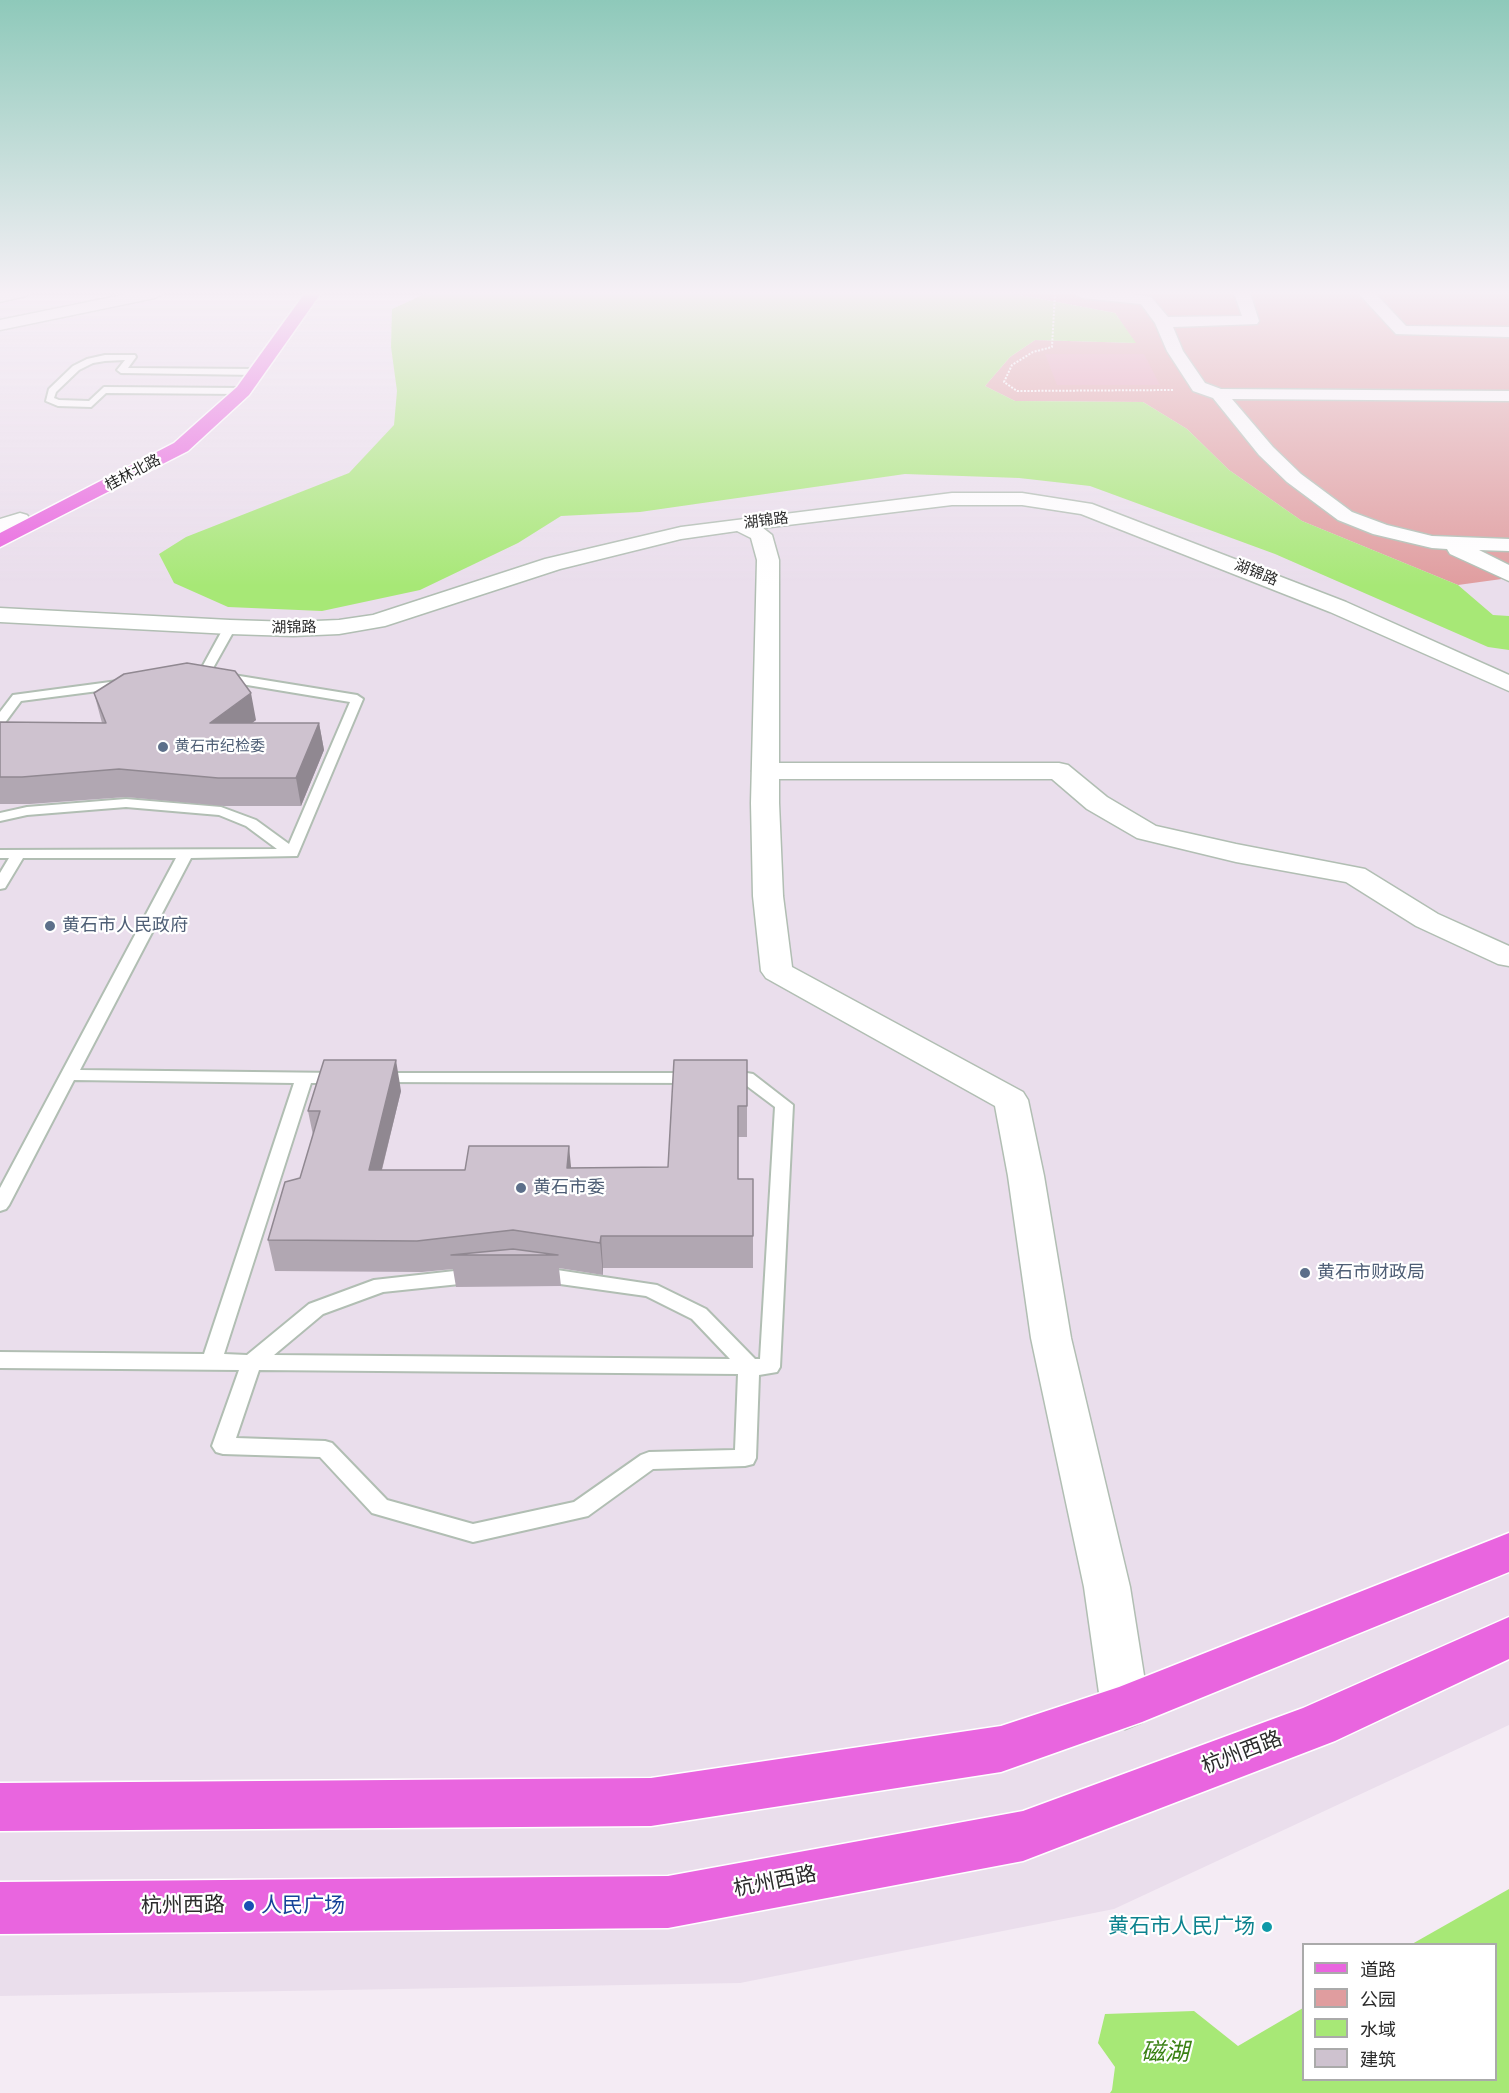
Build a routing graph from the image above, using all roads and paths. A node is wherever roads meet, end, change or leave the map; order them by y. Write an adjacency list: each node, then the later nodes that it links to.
1 (52, 391): 2 (lane)
2 (103, 391)
3 (183, 391): 4 (lane)
4 (222, 391): 5 (lane); 12 (main road, 桂林北路)
5 (243, 391): 13 (main road, 桂林北路)
6 (1017, 391): 7 (path)
7 (1044, 391)
8 (1209, 391): 9 (street)
9 (1219, 394): 10 (street); 14 (street)
10 (1509, 396)
11 (740, 524): 18 (street, 湖锦路); 22 (street, 湖锦路); 24 (street)
12 (0, 527)
13 (0, 541)
14 (1439, 543): 15 (street); 16 (street)
15 (1509, 545)
16 (1509, 574)
17 (0, 615): 18 (street, 湖锦路)
18 (230, 627): 19 (lane)
19 (204, 674): 20 (lane); 27 (lane)
20 (181, 677)
21 (134, 683): 23 (lane)
22 (1509, 684)
23 (0, 721)
24 (765, 771): 31 (street); 41 (street)
25 (0, 817): 27 (lane)
26 (186, 853): 27 (lane); 29 (lane); 32 (lane)
27 (292, 853)
28 (0, 854): 29 (lane)
29 (19, 854): 30 (lane)
30 (0, 885)
31 (1509, 957)
32 (68, 1075): 33 (lane); 34 (lane)
33 (304, 1078): 36 (lane); 38 (lane)
34 (0, 1205)
35 (0, 1360): 36 (lane)
36 (212, 1361): 37 (lane)
37 (252, 1362): 38 (lane); 38 (lane); 38 (lane)
38 (749, 1366)
39 (1509, 1552): 41 (main road)
40 (1509, 1637): 43 (main road, 杭州西路)
41 (1125, 1707): 42 (main road)
42 (0, 1807)
43 (0, 1908)

